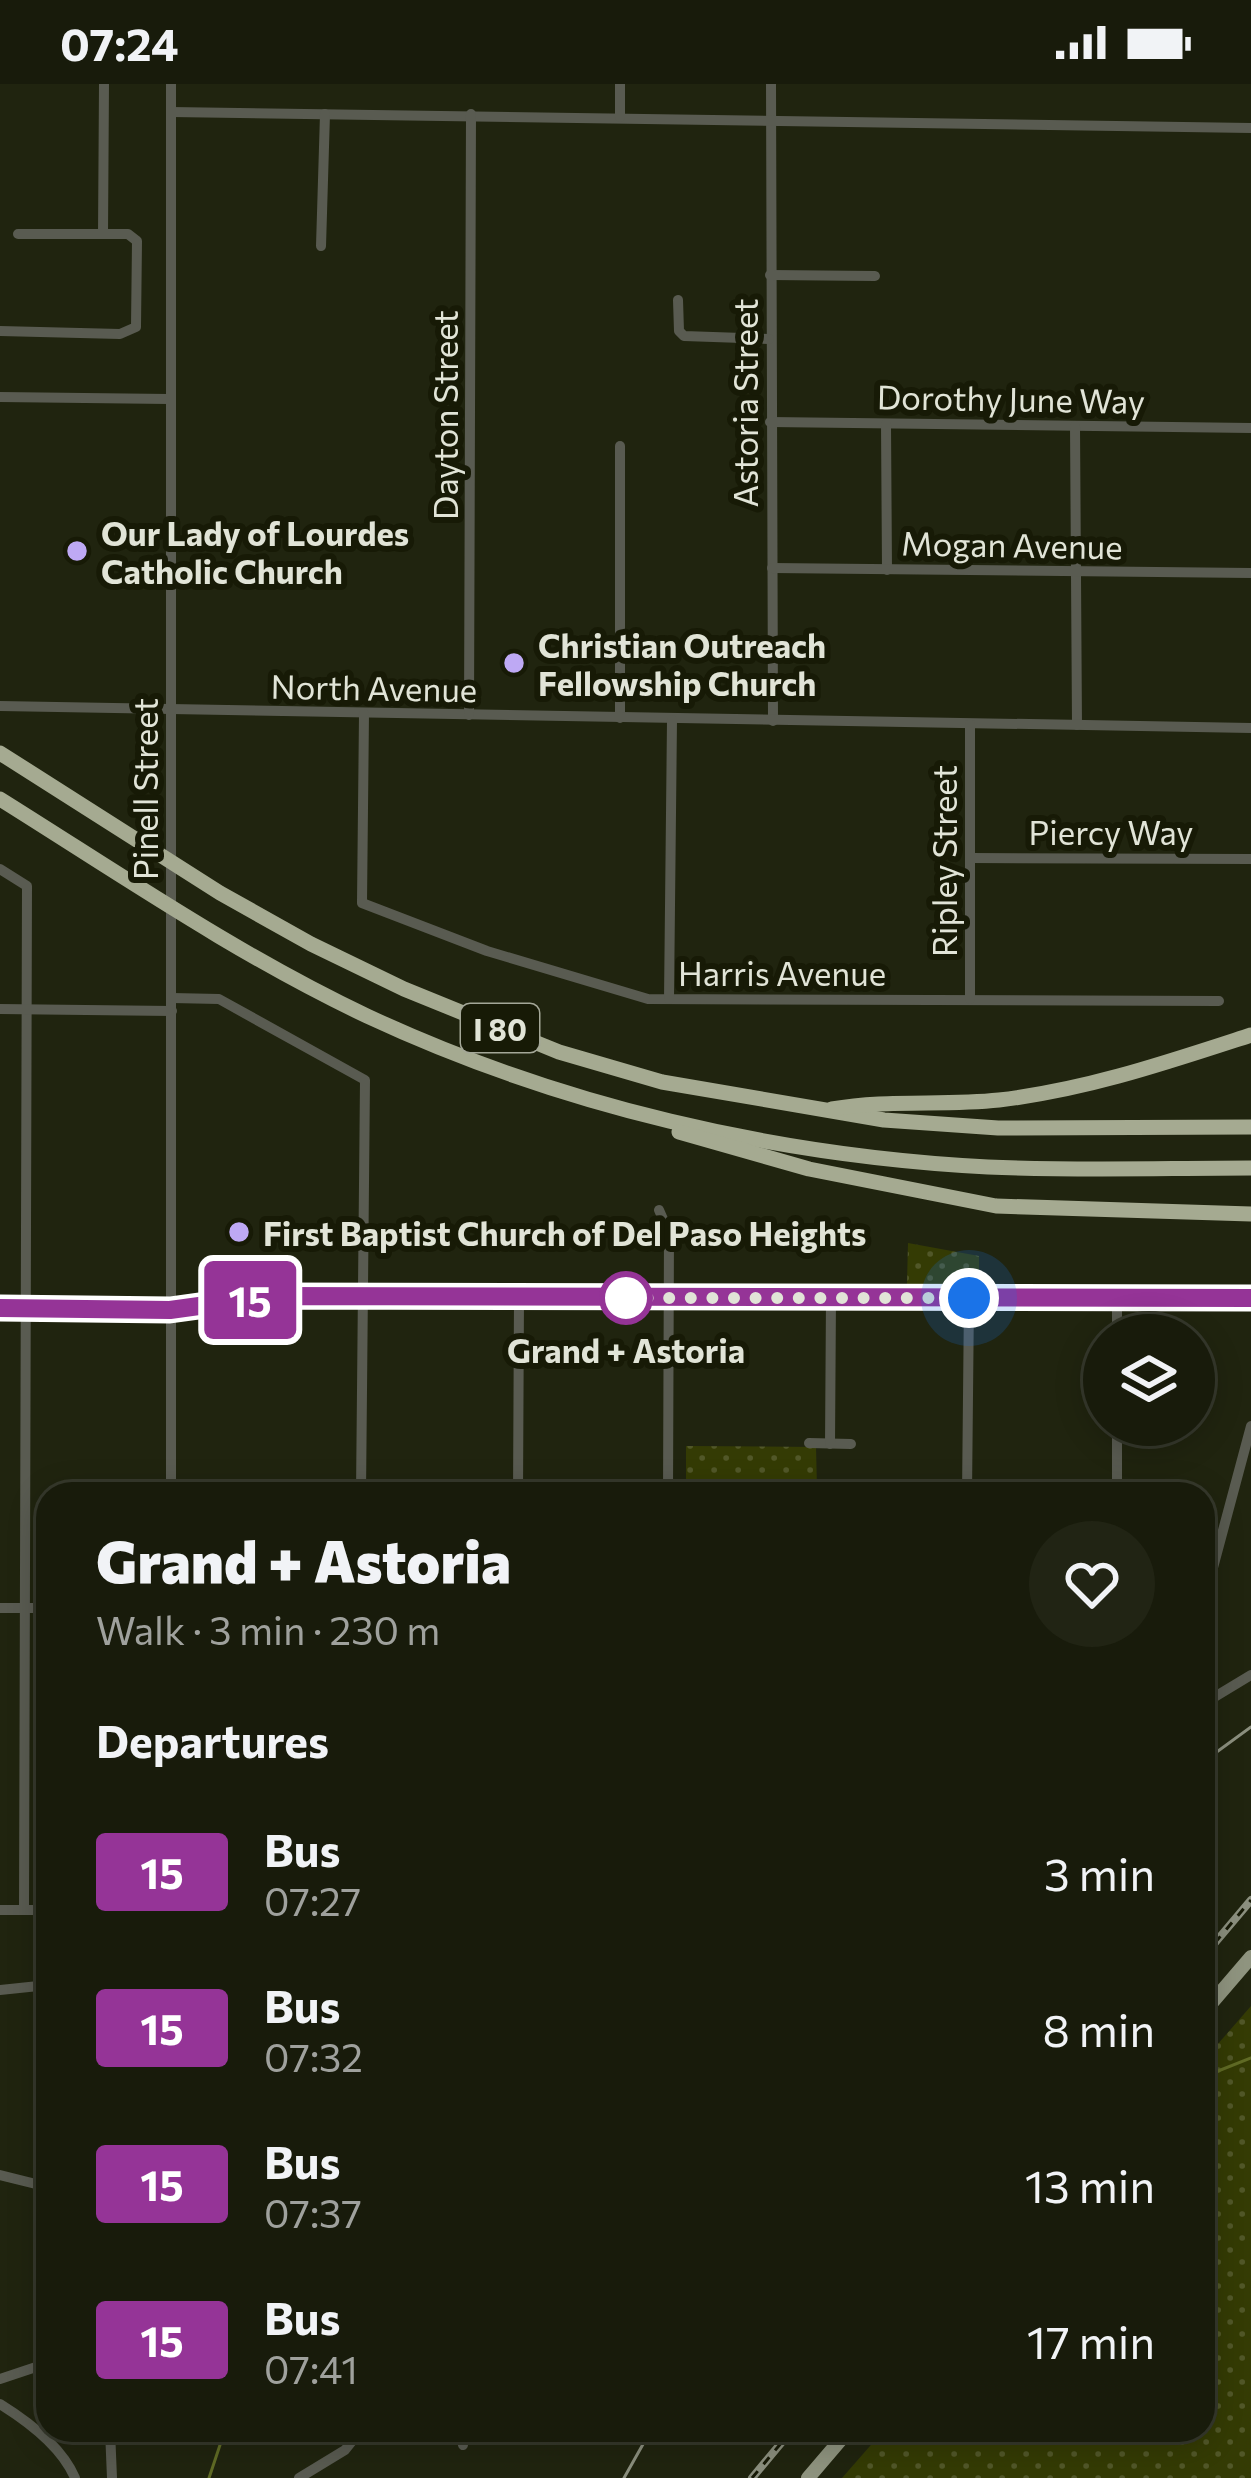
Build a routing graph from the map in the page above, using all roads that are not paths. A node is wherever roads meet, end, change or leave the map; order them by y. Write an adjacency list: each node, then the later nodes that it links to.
1 (104, 84): 12 (street)
2 (171, 84): 5 (street, Pinell Street)
3 (620, 84): 8 (street)
4 (771, 84): 9 (street, Astoria Street)
5 (171, 112): 6 (street); 20 (street, Pinell Street)
6 (325, 114): 7 (street); 13 (street)
7 (470, 114): 8 (street); 33 (street, Dayton Street)
8 (620, 117): 9 (street)
9 (771, 120): 10 (street); 14 (street, Astoria Street)
10 (1251, 128)
11 (18, 234): 12 (street)
12 (103, 234): 17 (street)
13 (321, 246)
14 (770, 275): 15 (street); 18 (street, Astoria Street)
15 (874, 276)
16 (678, 300): 18 (street)
17 (0, 331)
18 (769, 339): 21 (street, Astoria Street)
19 (0, 397): 20 (street)
20 (169, 399): 31 (street, Pinell Street)
21 (770, 422): 22 (street, Dorothy June Way); 26 (street, Astoria Street)
22 (886, 424): 23 (street, Dorothy June Way); 27 (street)
23 (1075, 426): 24 (street, Dorothy June Way); 28 (street)
24 (1251, 428)
25 (620, 446): 34 (street)
26 (772, 568): 27 (street, Mogan Avenue); 36 (street, Astoria Street)
27 (887, 570): 28 (street, Mogan Avenue)
28 (1077, 572): 29 (street, Mogan Avenue); 38 (street)
29 (1251, 573)
30 (0, 706): 31 (street, North Avenue)
31 (171, 710): 32 (street, North Avenue); 48 (street, Pinell Street)
32 (364, 714): 33 (street, North Avenue); 45 (street, Harris Avenue)
33 (469, 716): 34 (street, North Avenue)
34 (620, 718): 35 (street, North Avenue)
35 (671, 720): 36 (street, North Avenue); 45 (street)
36 (772, 721): 37 (street, North Avenue)
37 (970, 724): 38 (street, North Avenue); 42 (street, Ripley Street)
38 (1077, 725): 39 (street, North Avenue)
39 (1251, 728)
40 (0, 753): 53 (highway, I 80)
41 (0, 800): 52 (highway, I 80)
42 (970, 858): 43 (street, Piercy Way); 46 (street, Ripley Street)
43 (1251, 859)
44 (0, 869): 50 (street)
45 (669, 999): 46 (street, Harris Avenue)
46 (970, 999): 47 (street, Harris Avenue)
47 (1219, 1000)
48 (172, 1005): 50 (street); 58 (street); 67 (street, Pinell Street)
49 (0, 1009): 50 (street)
50 (27, 1009): 66 (street)
51 (1251, 1035): 53 (highway)
52 (592, 1100): 55 (highway, I 80); 57 (highway)
53 (818, 1112): 54 (highway, I 80)
54 (1243, 1127)
55 (1251, 1168)
56 (659, 1210): 60 (street)
57 (1251, 1214)
58 (363, 1298): 59 (street); 67 (street); 75 (street)
59 (518, 1298): 60 (street); 76 (street)
60 (668, 1298): 61 (street); 77 (street)
61 (831, 1298): 62 (street); 71 (street)
62 (969, 1298): 63 (street); 78 (street)
63 (1117, 1298): 64 (street); 68 (street)
64 (1251, 1298)
65 (0, 1308): 66 (street)
66 (26, 1308): 67 (street); 82 (street)
67 (170, 1310): 74 (street, Pinell Street)
68 (1117, 1314)
69 (1251, 1426): 80 (street)
70 (809, 1443): 71 (street)
71 (830, 1444): 72 (street)
72 (851, 1444)
73 (1117, 1446): 79 (street)
74 (171, 1482)
75 (362, 1482)
76 (518, 1482)
77 (668, 1482)
78 (967, 1482)
79 (1117, 1482)
80 (1215, 1560)
81 (0, 1608): 82 (street)
82 (25, 1608): 83 (street); 87 (street)
83 (36, 1608)
84 (1251, 1675): 85 (street)
85 (1215, 1697)
86 (0, 1910): 87 (street)
87 (24, 1910): 88 (street)
88 (36, 1910)
89 (1251, 1957): 92 (main road)
90 (36, 1986): 91 (street)
91 (0, 1990)
92 (1215, 1999)
93 (0, 2175): 94 (street)
94 (36, 2184)
95 (36, 2366): 96 (street)
96 (0, 2379)
97 (0, 2404): 98 (street)
98 (36, 2432)
99 (48, 2442): 105 (street)
100 (110, 2442): 106 (street)
101 (351, 2442): 107 (street)
102 (462, 2442): 104 (street)
103 (839, 2442): 108 (main road)
104 (463, 2445)
105 (75, 2478)
106 (112, 2478)
107 (299, 2478)
108 (808, 2478)

